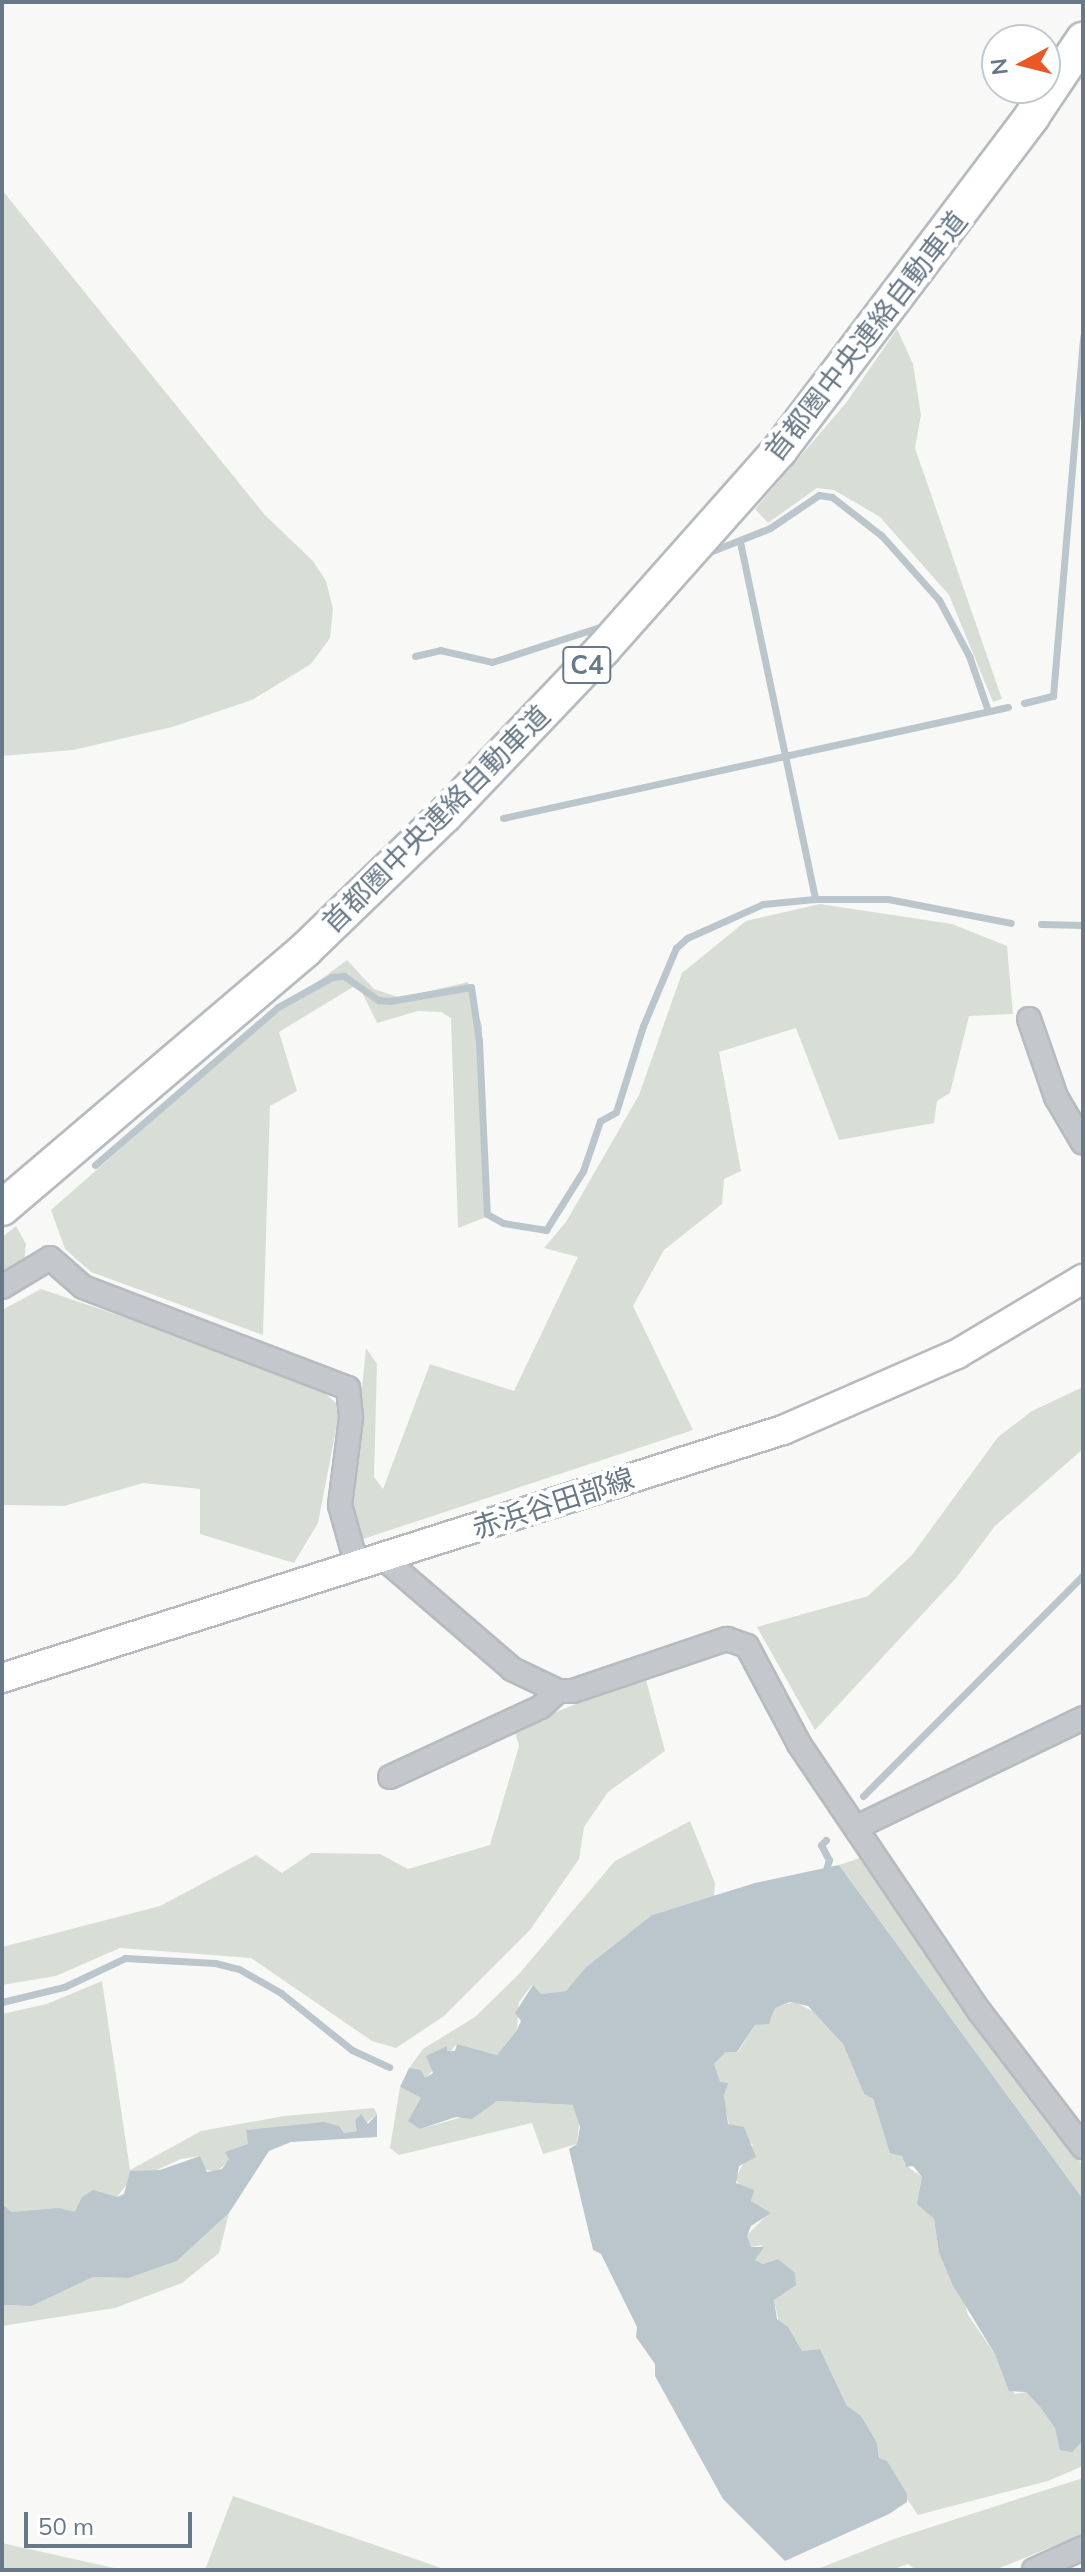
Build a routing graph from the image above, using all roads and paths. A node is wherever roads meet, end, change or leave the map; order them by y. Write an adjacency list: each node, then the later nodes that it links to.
1 (1083, 40): 4 (highway, 首都圏中央連絡自動車道 / C4)
2 (1029, 1019): 3 (street)
3 (1083, 1143)
4 (2, 1208)
5 (1083, 1279): 7 (main road, 赤浜谷田部線)
6 (2, 1287): 7 (street)
7 (370, 1562): 8 (main road, 赤浜谷田部線); 9 (street)
8 (2, 1678)
9 (558, 1691): 11 (street); 12 (street)
10 (1083, 1718): 12 (street)
11 (390, 1777)
12 (857, 1827): 13 (street)
13 (1083, 2147)
14 (1083, 2548): 15 (street)
15 (1034, 2570)

